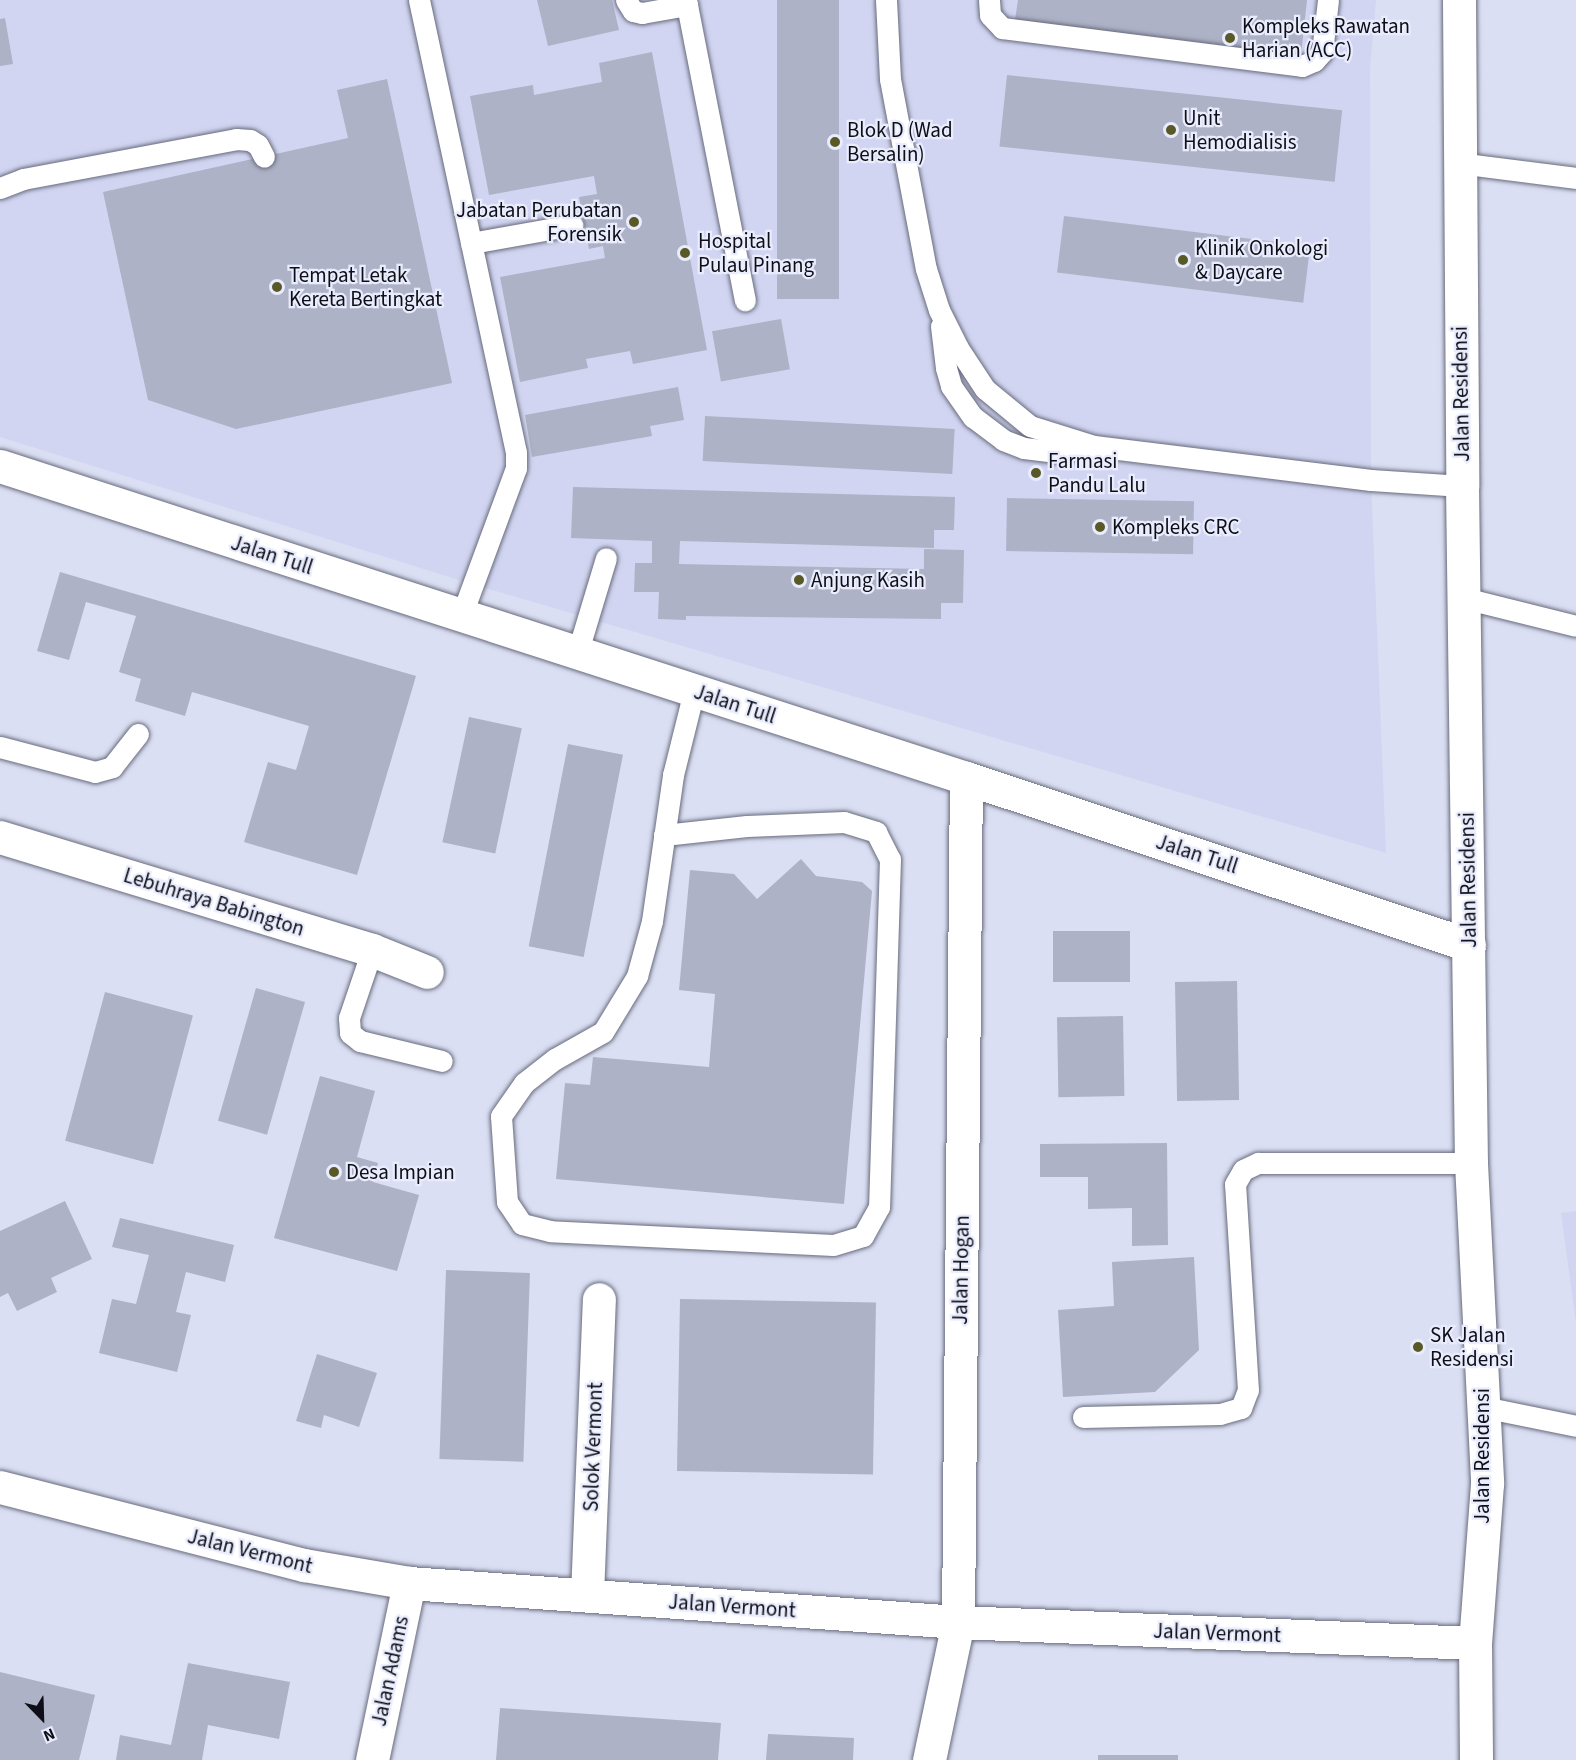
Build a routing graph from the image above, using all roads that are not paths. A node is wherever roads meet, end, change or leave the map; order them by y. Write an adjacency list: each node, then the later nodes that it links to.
1 (419, 0): 13 (lane)
2 (626, 0): 7 (lane)
3 (886, 0): 15 (lane)
4 (989, 0): 5 (lane)
5 (1328, 0)
6 (1459, 0): 9 (street, Jalan Residensi)
7 (686, 3): 14 (lane)
8 (264, 157): 11 (lane)
9 (1458, 163): 10 (lane); 18 (street, Jalan Residensi)
10 (1576, 178)
11 (0, 188)
12 (572, 225): 13 (lane)
13 (471, 243): 21 (lane)
14 (745, 300)
15 (939, 310): 16 (lane); 16 (lane)
16 (1094, 446): 18 (lane)
17 (0, 466): 21 (street, Jalan Tull)
18 (1461, 486): 20 (street, Jalan Residensi)
19 (606, 558): 23 (lane)
20 (1464, 598): 22 (lane); 30 (street, Jalan Residensi)
21 (462, 617): 23 (street, Jalan Tull)
22 (1576, 626)
23 (577, 654): 24 (street, Jalan Tull)
24 (694, 691): 27 (street, Jalan Tull); 28 (lane)
25 (138, 734): 26 (lane)
26 (0, 747)
27 (966, 778): 30 (street, Jalan Tull); 42 (street, Jalan Hogan)
28 (664, 835): 28 (lane)
29 (0, 837): 31 (street, Lebuhraya Babington)
30 (1469, 945): 34 (street, Jalan Residensi)
31 (372, 950): 32 (street, Lebuhraya Babington); 33 (lane)
32 (427, 972)
33 (442, 1061)
34 (1471, 1163): 36 (street, Jalan Residensi); 37 (lane)
35 (599, 1299): 41 (street, Solok Vermont)
36 (1483, 1407): 38 (lane); 43 (street, Jalan Residensi)
37 (1083, 1417)
38 (1576, 1426)
39 (0, 1487): 40 (street, Jalan Vermont)
40 (409, 1583): 41 (street, Jalan Vermont); 44 (street, Jalan Adams)
41 (587, 1595): 42 (street, Jalan Vermont)
42 (958, 1622): 43 (street, Jalan Vermont); 45 (street, Jalan Hogan)
43 (1474, 1643): 46 (street, Jalan Residensi)
44 (372, 1760)
45 (929, 1760)
46 (1476, 1760)

